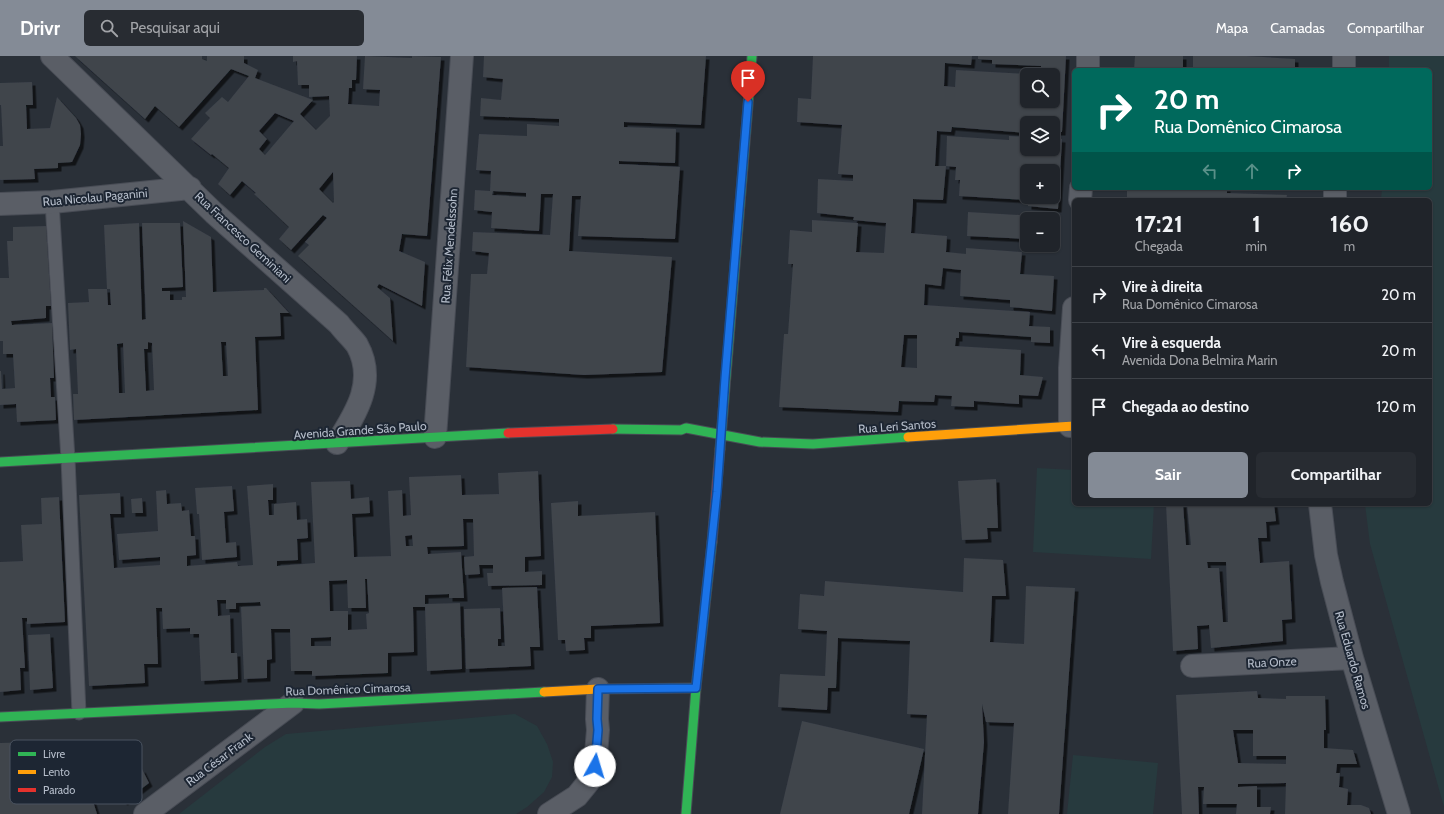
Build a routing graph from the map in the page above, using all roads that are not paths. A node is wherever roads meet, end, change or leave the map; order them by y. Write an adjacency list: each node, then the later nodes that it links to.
1 (52, 56): 8 (street, Rua Francesco Geminiani)
2 (462, 56): 14 (street, Rua Félix Mendelssohn)
3 (752, 56): 13 (street)
4 (1088, 56): 6 (street)
5 (1344, 56): 7 (street)
6 (1088, 68)
7 (1344, 68)
8 (190, 188): 9 (street, Rua Nicolau Paganini); 15 (street, Rua Francesco Geminiani)
9 (52, 202): 10 (street, Rua Nicolau Paganini); 16 (lane)
10 (0, 204)
11 (1072, 338): 12 (street)
12 (1072, 426): 13 (street, Rua Leri Santos)
13 (721, 434): 14 (street, Avenida Grande São Paulo); 21 (street)
14 (435, 437): 15 (street, Avenida Grande São Paulo)
15 (337, 443): 16 (street, Avenida Grande São Paulo)
16 (68, 459): 17 (street, Avenida Grande São Paulo); 24 (lane)
17 (0, 462)
18 (1320, 506): 19 (street, Rua Eduardo Ramos)
19 (1352, 658): 20 (street, Rua Onze); 29 (street, Rua Eduardo Ramos)
20 (1192, 666)
21 (696, 688): 22 (street, Rua Domênico Cimarosa); 28 (street)
22 (598, 689): 23 (street, Rua Domênico Cimarosa); 27 (street)
23 (293, 703): 24 (street, Rua Domênico Cimarosa); 26 (street, Rua César Frank)
24 (79, 713): 25 (street, Rua Domênico Cimarosa)
25 (0, 717)
26 (146, 814)
27 (549, 814)
28 (686, 814)
29 (1398, 814)

